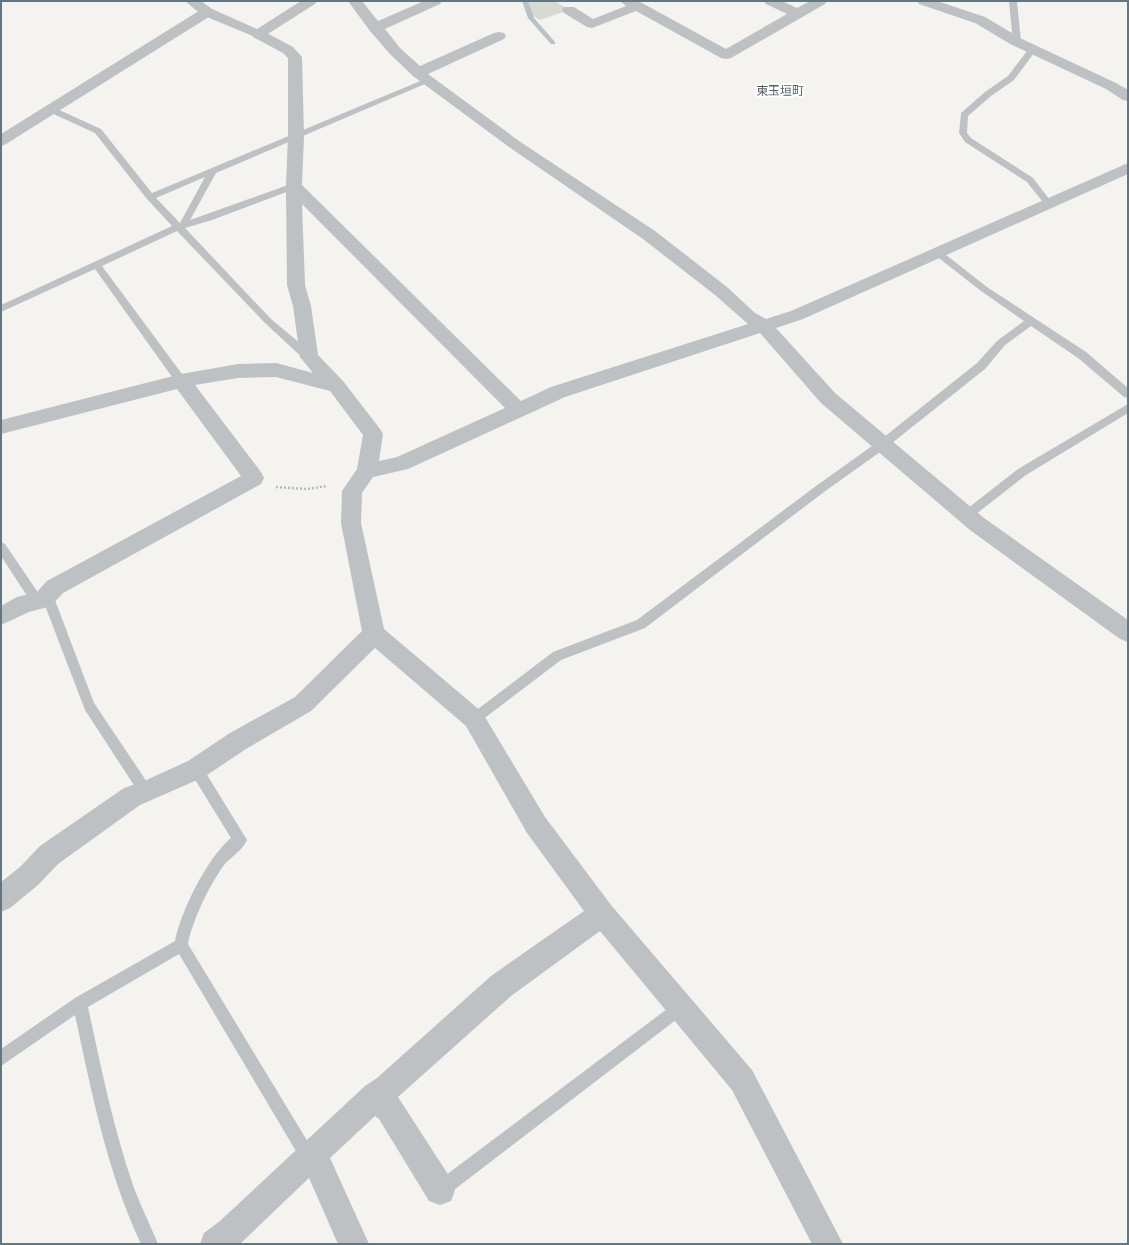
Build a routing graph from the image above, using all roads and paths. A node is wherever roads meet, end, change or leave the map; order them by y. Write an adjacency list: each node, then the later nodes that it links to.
1 (192, 1): 11 (street)
2 (310, 1): 14 (street)
3 (355, 1): 13 (street)
4 (435, 1): 13 (street)
5 (771, 1): 12 (street)
6 (820, 1): 12 (street)
7 (924, 1): 16 (street)
8 (1013, 1): 16 (lane)
9 (632, 4): 10 (street); 12 (street)
10 (569, 10)
11 (208, 12): 14 (street); 20 (street)
12 (798, 14)
13 (375, 28): 18 (street)
14 (258, 34): 21 (street)
15 (499, 36): 18 (street)
16 (1017, 42): 17 (street)
17 (1033, 49): 19 (street); 29 (lane)
18 (423, 77): 21 (lane); 35 (street)
19 (1128, 97)
20 (52, 110): 22 (street); 28 (lane)
21 (296, 136): 24 (lane); 27 (street)
22 (1, 141)
23 (1128, 168): 25 (street)
24 (213, 170): 28 (lane); 30 (lane)
25 (1113, 175): 26 (street); 29 (street)
26 (1128, 184)
27 (294, 186): 30 (lane); 36 (street); 41 (street)
28 (150, 197): 30 (lane)
29 (1048, 204): 31 (street)
30 (180, 226): 32 (lane); 36 (lane)
31 (938, 253): 34 (lane); 35 (street)
32 (96, 265): 33 (lane); 37 (lane)
33 (1, 309)
34 (1032, 320): 39 (lane); 43 (lane)
35 (764, 326): 41 (street); 43 (street)
36 (309, 357): 38 (street)
37 (181, 381): 38 (street); 42 (street); 45 (street)
38 (336, 386): 44 (street)
39 (1128, 394)
40 (1128, 408): 46 (lane)
41 (517, 409): 44 (street)
42 (1, 427)
43 (883, 444): 46 (street); 52 (lane)
44 (367, 471): 45 (path); 51 (street)
45 (254, 478): 48 (street)
46 (967, 515): 50 (street)
47 (1, 547): 48 (lane)
48 (42, 598): 49 (street); 54 (lane)
49 (1, 616)
50 (1128, 632)
51 (374, 634): 52 (street); 53 (street)
52 (474, 719): 56 (street)
53 (196, 769): 54 (street); 57 (lane)
54 (146, 792): 55 (street)
55 (1, 899)
56 (602, 914): 59 (street); 61 (street)
57 (181, 945): 58 (lane); 62 (lane)
58 (80, 1003): 60 (lane); 64 (lane)
59 (680, 1008): 63 (lane); 67 (street)
60 (1, 1058)
61 (375, 1096): 62 (street); 63 (street)
62 (311, 1155): 65 (street); 66 (street)
63 (440, 1190)
64 (150, 1244)
65 (215, 1244)
66 (354, 1244)
67 (828, 1244)

